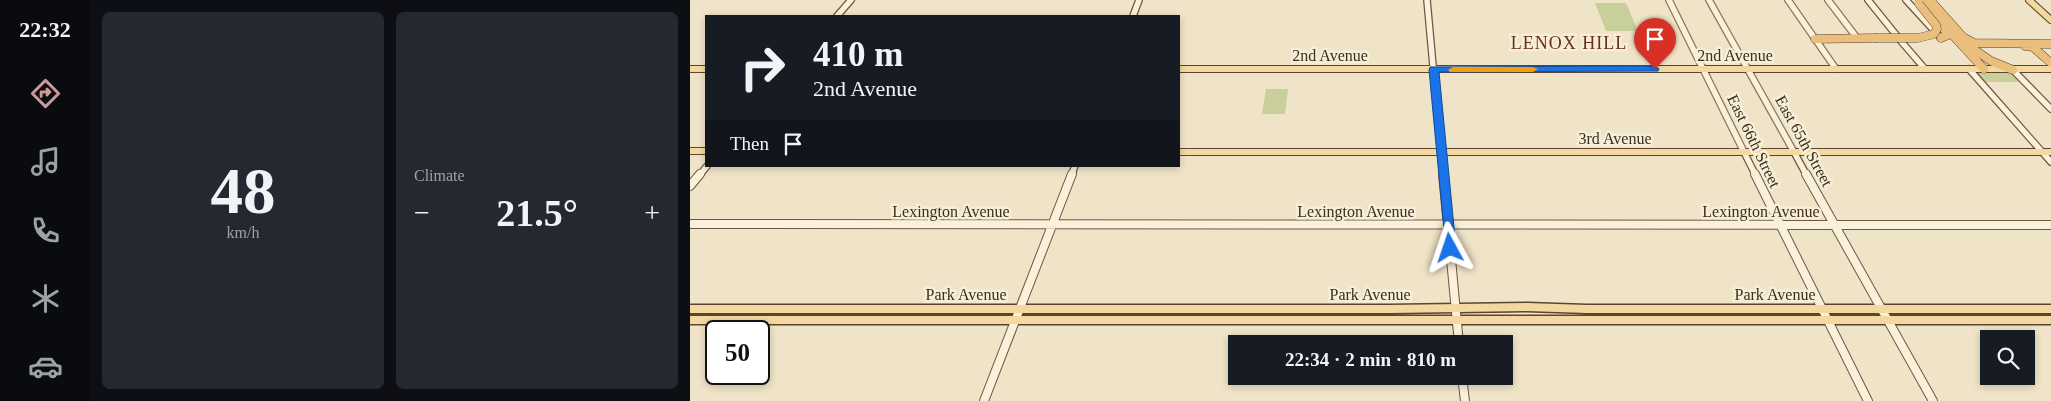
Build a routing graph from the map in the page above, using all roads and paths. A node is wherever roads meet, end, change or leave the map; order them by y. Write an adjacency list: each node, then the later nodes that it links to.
1 (851, 0): 12 (main road)
2 (1139, 0): 13 (main road)
3 (1427, 0): 33 (main road)
4 (1669, 0): 26 (street, East 66th Street)
5 (1709, 0): 27 (street, East 65th Street)
6 (1788, 0): 18 (street)
7 (1828, 0): 15 (street)
8 (1868, 0): 29 (main road)
9 (1906, 0): 17 (main road)
10 (2029, 0): 14 (main road)
11 (1923, 1): 15 (highway, bridge); 17 (highway); 19 (highway); 20 (highway); 22 (highway)
12 (838, 15)
13 (1133, 15)
14 (2051, 20)
15 (1857, 38): 18 (highway)
16 (1930, 38): 17 (main road)
17 (1941, 38)
18 (1815, 39): 28 (street)
19 (1957, 40): 30 (highway); 34 (highway)
20 (2008, 44): 21 (highway); 23 (highway)
21 (2051, 44)
22 (1991, 61): 30 (highway); 35 (highway)
23 (2051, 63)
24 (690, 69): 25 (main road)
25 (705, 69)
26 (1703, 69): 27 (main road, 2nd Avenue); 33 (main road, 2nd Avenue); 41 (street, East 66th Street)
27 (1748, 69): 28 (main road, 2nd Avenue); 42 (street, East 65th Street)
28 (1836, 69): 29 (main road, 2nd Avenue)
29 (1925, 69): 34 (main road, 2nd Avenue)
30 (1986, 69): 34 (main road, 2nd Avenue); 35 (main road, 2nd Avenue)
31 (2051, 69): 35 (main road, 2nd Avenue)
32 (1180, 70): 33 (main road, 2nd Avenue)
33 (1434, 70): 40 (main road)
34 (1970, 70): 43 (main road)
35 (2013, 70): 36 (main road)
36 (2051, 109)
37 (690, 151): 38 (main road)
38 (705, 151)
39 (1180, 152): 40 (main road, 3rd Avenue)
40 (1442, 152): 41 (main road, 3rd Avenue); 51 (main road)
41 (1744, 152): 42 (main road, 3rd Avenue); 52 (main road, East 66th Street)
42 (1794, 152): 43 (main road, 3rd Avenue); 53 (main road, East 65th Street)
43 (2042, 152): 44 (main road, 3rd Avenue); 45 (main road)
44 (2051, 152)
45 (2051, 162)
46 (706, 167): 48 (main road)
47 (1075, 167): 50 (main road)
48 (690, 186)
49 (690, 224): 50 (main road, Lexington Avenue)
50 (1052, 225): 51 (main road, Lexington Avenue); 57 (main road)
51 (1448, 225): 52 (main road, Lexington Avenue); 55 (main road)
52 (1780, 225): 53 (main road, Lexington Avenue); 58 (main road, East 66th Street)
53 (1835, 225): 54 (main road, Lexington Avenue); 59 (main road, East 65th Street)
54 (2051, 225)
55 (1456, 308): 57 (main road, Park Avenue); 58 (main road, Park Avenue); 63 (main road)
56 (690, 309): 57 (main road, Park Avenue)
57 (1020, 309): 62 (main road)
58 (1822, 309): 59 (main road, Park Avenue); 64 (main road, East 66th Street)
59 (1882, 309): 60 (main road, Park Avenue); 65 (main road, East 65th Street)
60 (2051, 309)
61 (690, 320): 62 (main road, Park Avenue)
62 (1016, 320): 63 (main road, Park Avenue); 69 (main road)
63 (1457, 320): 64 (main road, Park Avenue); 67 (main road)
64 (1828, 320): 65 (main road, Park Avenue); 71 (main road, East 66th Street)
65 (1888, 320): 66 (main road, Park Avenue); 72 (main road, East 65th Street)
66 (2051, 320)
67 (1458, 335)
68 (1463, 385): 70 (main road)
69 (984, 401)
70 (1465, 401)
71 (1868, 401)
72 (1933, 401)

